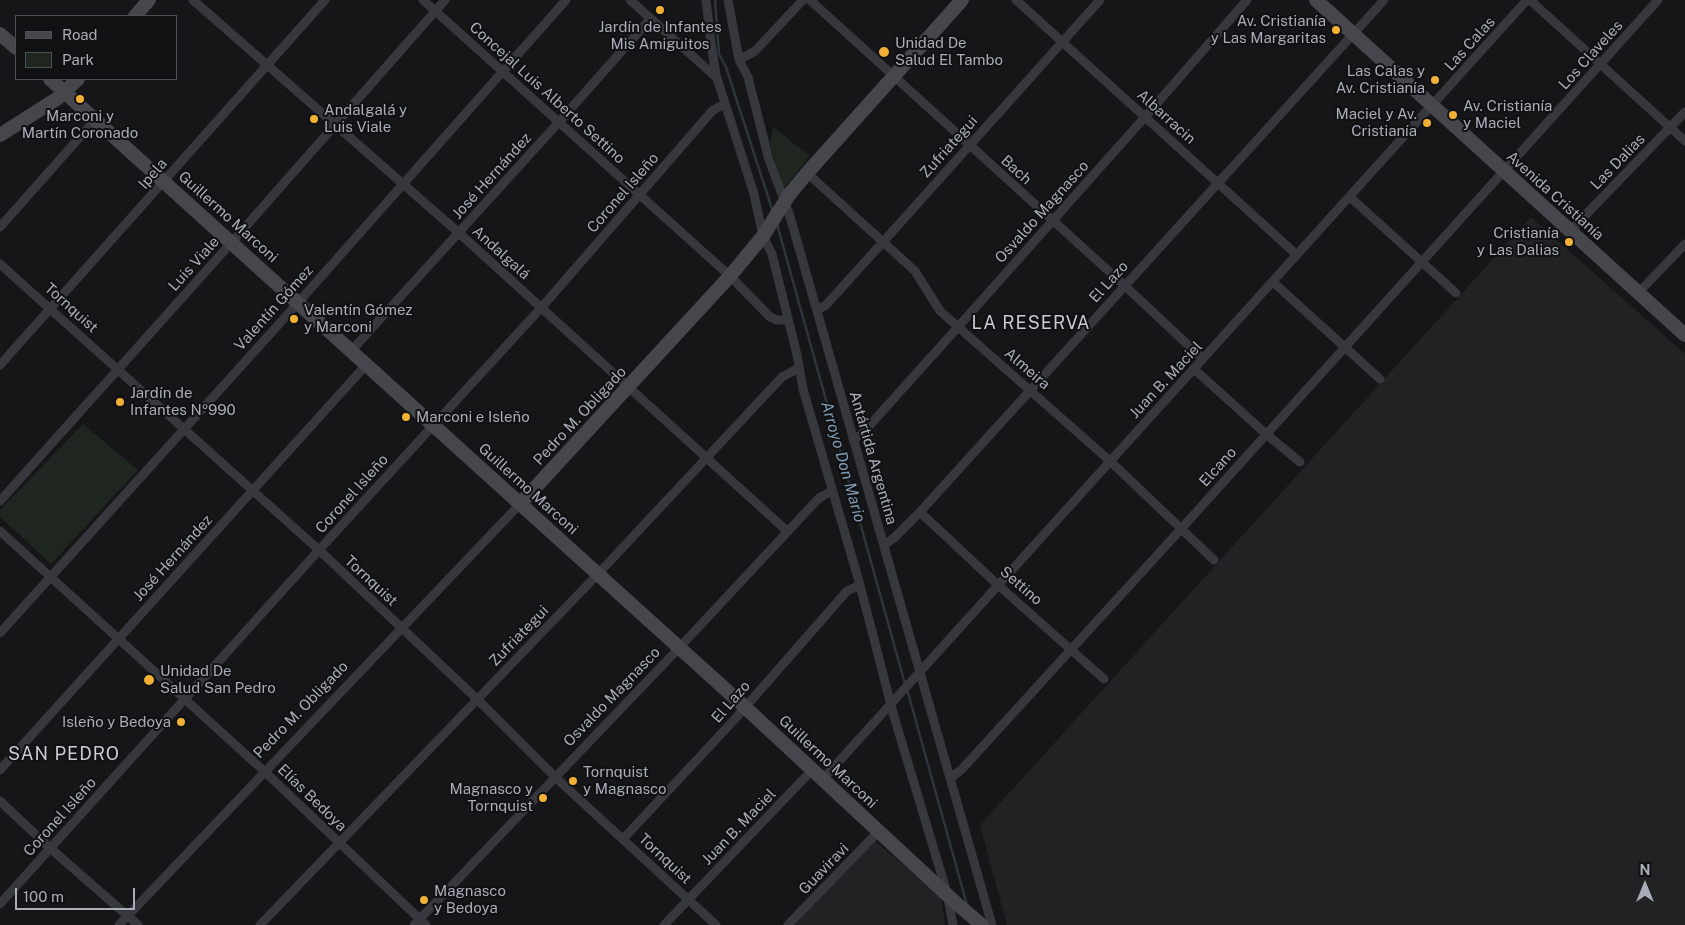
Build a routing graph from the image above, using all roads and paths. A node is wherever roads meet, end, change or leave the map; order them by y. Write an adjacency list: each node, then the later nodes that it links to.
1 (150, 0): 21 (street)
2 (193, 0): 30 (street, Andalgalá)
3 (325, 0): 30 (street, Ipela)
4 (422, 0): 20 (street, Concejal Luis Alberto Settino)
5 (445, 0): 20 (street, Luis Viale)
6 (566, 0): 31 (street, Valentín Gómez)
7 (630, 0): 22 (street)
8 (706, 0): 34 (street)
9 (728, 0): 28 (street, Antártida Argentina)
10 (802, 0): 27 (street)
11 (810, 0): 32 (street, Bach)
12 (962, 0): 32 (street, Pedro M. Obligado)
13 (1016, 0): 25 (street, Albarracin)
14 (1100, 0): 25 (street, Zufriategui)
15 (1246, 0): 41 (street, Osvaldo Magnasco)
16 (1316, 0): 23 (street, Avenida Cristianía)
17 (1384, 0): 23 (street, El Lazo)
18 (1529, 0): 29 (street); 39 (street, Las Calas)
19 (1658, 0): 29 (street, Los Claveles)
20 (435, 11): 31 (street, Concejal Luis Alberto Settino); 44 (street, Luis Viale)
21 (136, 15)
22 (650, 19): 34 (street); 43 (street, José Hernández)
23 (1352, 33): 39 (street, Avenida Cristianía); 52 (street, El Lazo)
24 (0, 34): 26 (street)
25 (1063, 42): 41 (street, Albarracin); 48 (street, Zufriategui)
26 (15, 47)
27 (753, 52): 28 (street); 33 (street)
28 (739, 60): 33 (street, Antártida Argentina)
29 (1601, 64): 45 (street); 49 (street, Los Claveles)
30 (266, 65): 44 (street, Andalgalá); 51 (street, Ipela)
31 (503, 71): 43 (street, Concejal Luis Alberto Settino); 53 (street, Valentín Gómez)
32 (893, 76): 48 (street, Bach); 50 (street, Pedro M. Obligado)
33 (748, 77): 56 (street, Antártida Argentina)
34 (717, 78): 38 (street)
35 (51, 80): 37 (street, Guillermo Marconi)
36 (77, 80): 37 (street)
37 (66, 92): 42 (street, Guillermo Marconi); 46 (street)
38 (725, 104): 54 (street, Coronel Isleño); 61 (street)
39 (1433, 106): 49 (street, Avenida Cristianía); 55 (street, Juan B. Maciel)
40 (1685, 112): 45 (street, Las Dalias)
41 (1145, 117): 52 (street, Albarracin); 57 (street, Osvaldo Magnasco)
42 (95, 120): 51 (street, Guillermo Marconi); 58 (street)
43 (560, 122): 54 (street, Concejal Luis Alberto Settino); 60 (street, José Hernández)
44 (335, 125): 53 (street, Andalgalá); 62 (street, Luis Viale)
45 (1671, 128): 47 (street); 59 (street, Las Dalias)
46 (0, 135)
47 (1685, 141)
48 (969, 145): 57 (street, Bach); 63 (street, Zufriategui)
49 (1504, 172): 59 (street, Avenida Cristianía); 66 (street, Elcano)
50 (807, 173): 56 (street, Pedro M. Obligado); 63 (street, Almeira)
51 (164, 182): 62 (street, Guillermo Marconi); 74 (street, Ipela)
52 (1218, 183): 65 (street, Albarracin); 70 (street, El Lazo)
53 (403, 184): 60 (street, Andalgalá); 73 (street, Valentín Gómez)
54 (640, 195): 68 (street, Concejal Luis Alberto Settino); 75 (street, Coronel Isleño)
55 (1350, 197): 65 (street, Juan B. Maciel); 66 (street)
56 (783, 205): 61 (street, Pedro M. Obligado); 76 (street, Antártida Argentina)
57 (1052, 221): 70 (street, Bach); 78 (street, Osvaldo Magnasco)
58 (0, 227)
59 (1570, 231): 71 (street, Avenida Cristianía)
60 (459, 233): 75 (street, Andalgalá); 81 (street, José Hernández)
61 (765, 233): 68 (street, Pedro M. Obligado); 77 (street)
62 (232, 242): 73 (street, Guillermo Marconi); 86 (street, Luis Viale)
63 (883, 242): 76 (street, Zufriategui); 78 (street, Almeira)
64 (1685, 244): 71 (street)
65 (1297, 256): 69 (street, Juan B. Maciel)
66 (1422, 263): 72 (street); 80 (street, Elcano)
67 (0, 264): 74 (street, Tornquist)
68 (730, 276): 77 (street, Concejal Luis Alberto Settino); 89 (street, Pedro M. Obligado)
69 (1273, 282): 80 (street); 82 (street, Juan B. Maciel)
70 (1124, 285): 82 (street, Bach); 90 (street, El Lazo)
71 (1639, 292): 79 (street, Avenida Cristianía)
72 (1456, 293)
73 (298, 303): 81 (street, Guillermo Marconi); 92 (street, Valentín Gómez)
74 (52, 308): 84 (street, Ipela); 86 (street, Tornquist)
75 (541, 308): 89 (street, Andalgalá); 91 (street, Coronel Isleño)
76 (817, 310): 94 (street, Antártida Argentina)
77 (788, 320): 85 (street)
78 (958, 327): 90 (street, Almeira); 94 (street, Osvaldo Magnasco)
79 (1685, 334)
80 (1345, 347): 88 (street); 93 (street, Elcano)
81 (352, 350): 83 (street, Guillermo Marconi)
82 (1203, 359): 87 (street, Juan B. Maciel)
83 (367, 364): 91 (street, Guillermo Marconi); 98 (street, José Hernández)
84 (0, 365)
85 (799, 368): 95 (street, Zufriategui); 99 (street)
86 (118, 369): 92 (street, Tornquist); 100 (street, Luis Viale)
87 (1194, 369): 93 (street); 96 (street, Juan B. Maciel)
88 (1380, 379)
89 (629, 388): 95 (street, Andalgalá); 101 (street, Pedro M. Obligado)
90 (1030, 390): 96 (street, Almeira); 102 (street, El Lazo)
91 (433, 424): 101 (street, Guillermo Marconi); 107 (street, Coronel Isleño)
92 (184, 429): 98 (street, Tornquist); 110 (street, Valentín Gómez)
93 (1266, 434): 97 (street); 103 (street, Elcano)
94 (853, 439): 106 (street, Antártida Argentina)
95 (706, 457): 105 (street, Andalgalá); 109 (street, Zufriategui)
96 (1110, 460): 103 (street, Almeira); 112 (street, Juan B. Maciel)
97 (1300, 462)
98 (252, 490): 107 (street, Tornquist); 115 (street, José Hernández)
99 (832, 491): 105 (street, Osvaldo Magnasco); 111 (street)
100 (0, 500)
101 (520, 504): 109 (street, Guillermo Marconi); 113 (street, Pedro M. Obligado)
102 (920, 512): 106 (street, El Lazo); 112 (street, Settino)
103 (1181, 528): 108 (street, Almeira); 117 (street, Elcano)
104 (0, 531): 110 (street, Elías Bedoya)
105 (787, 531): 116 (street, Osvaldo Magnasco)
106 (884, 545): 118 (street, Antártida Argentina)
107 (319, 550): 113 (street, Tornquist); 120 (street, Coronel Isleño)
108 (1214, 560)
109 (598, 574): 116 (street, Guillermo Marconi); 121 (street, Zufriategui)
110 (50, 577): 114 (street, Valentín Gómez); 115 (street, Elías Bedoya)
111 (860, 585): 122 (street); 123 (street, El Lazo)
112 (998, 585): 117 (street, Settino); 118 (street, Juan B. Maciel)
113 (401, 628): 121 (street, Tornquist); 125 (street, Pedro M. Obligado)
114 (0, 633)
115 (119, 638): 120 (street, Elías Bedoya); 124 (street, José Hernández)
116 (678, 648): 123 (street, Guillermo Marconi); 127 (street, Osvaldo Magnasco)
117 (1072, 649): 119 (street, Settino); 128 (street, Elcano)
118 (920, 672): 122 (street, Juan B. Maciel); 128 (street, Antártida Argentina)
119 (1104, 678)
120 (185, 699): 125 (street, Elías Bedoya); 133 (street, Coronel Isleño)
121 (477, 699): 127 (street, Tornquist); 132 (street, Zufriategui)
122 (891, 704): 126 (street, Juan B. Maciel); 134 (street)
123 (744, 707): 126 (street, Guillermo Marconi); 131 (street, El Lazo)
124 (0, 770)
125 (265, 772): 132 (street, Elías Bedoya); 137 (street, Pedro M. Obligado)
126 (818, 774): 130 (street, Guillermo Marconi); 135 (street, Juan B. Maciel)
127 (555, 777): 131 (street, Tornquist); 138 (street, Osvaldo Magnasco)
128 (951, 778): 147 (street, Antártida Argentina)
129 (0, 801): 133 (street)
130 (879, 831): 134 (street, Guillermo Marconi); 144 (street, Guaviravi)
131 (623, 838): 135 (street, Tornquist)
132 (339, 842): 138 (street, Elías Bedoya); 141 (street, Zufriategui)
133 (50, 848): 136 (street, Coronel Isleño); 137 (street)
134 (947, 894): 145 (street); 146 (street, Guillermo Marconi)
135 (688, 900): 142 (street, Juan B. Maciel); 143 (street, Tornquist)
136 (0, 904)
137 (128, 916): 139 (street, Pedro M. Obligado); 140 (street)
138 (420, 923)
139 (119, 925)
140 (138, 925)
141 (260, 925)
142 (664, 925)
143 (716, 925)
144 (788, 925)
145 (953, 925)
146 (982, 925)
147 (992, 925)

